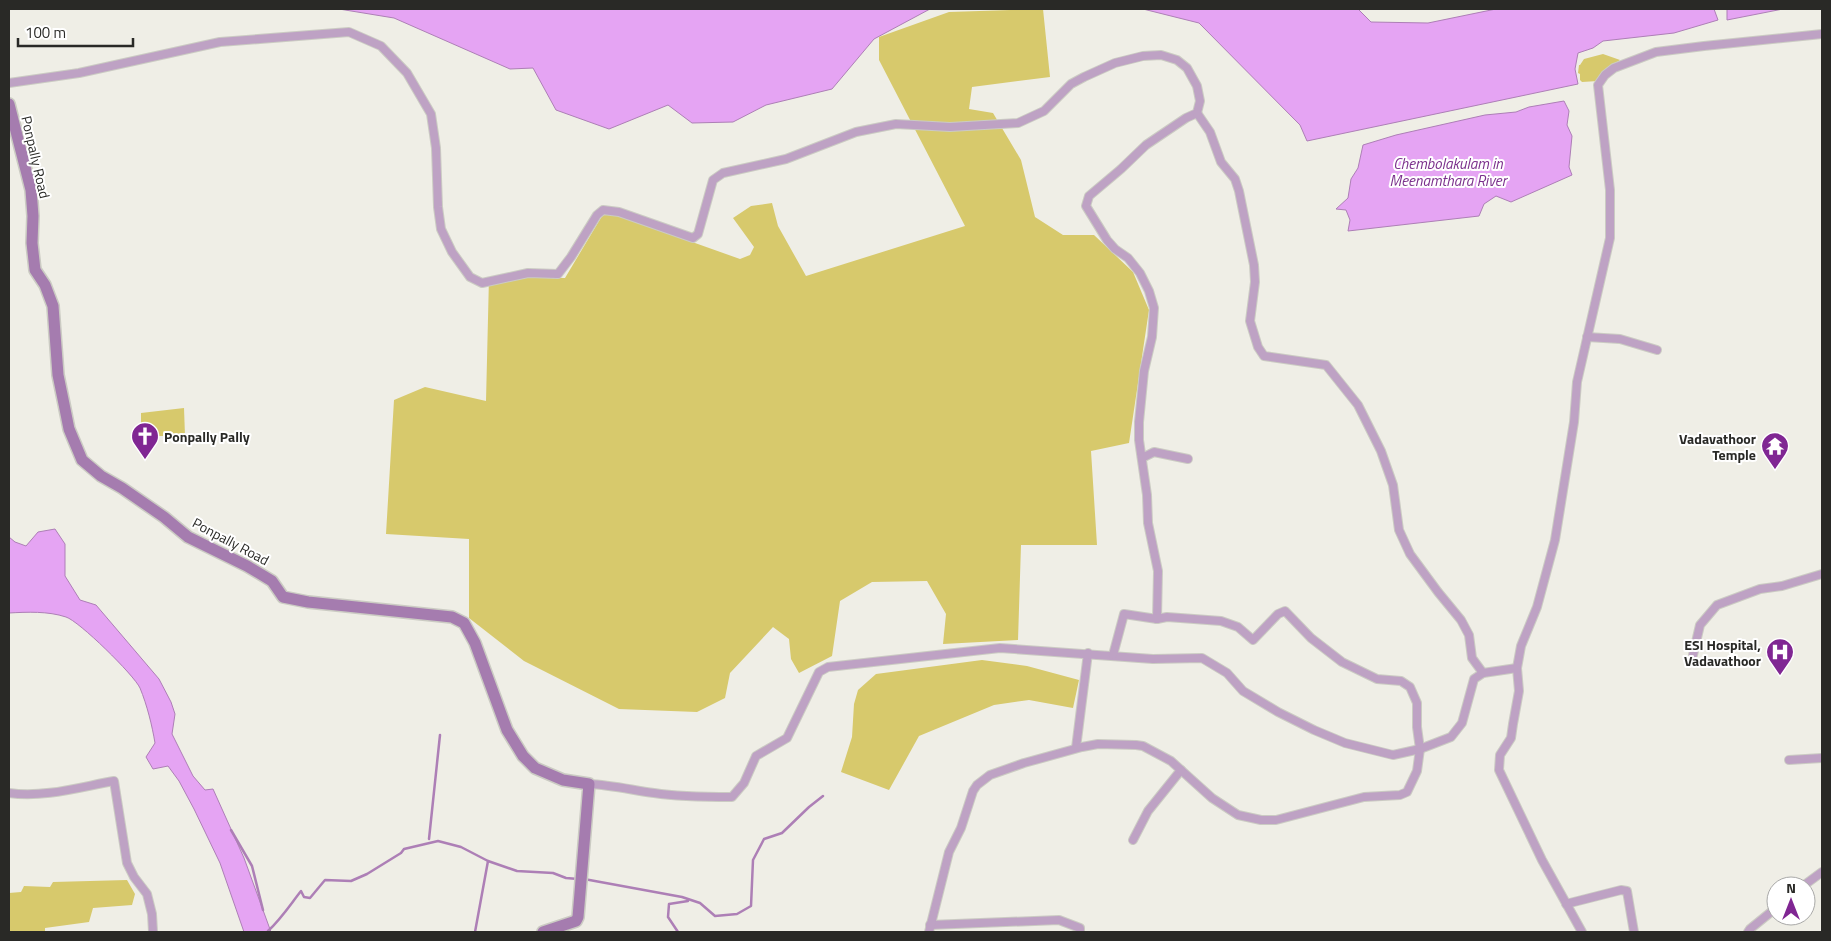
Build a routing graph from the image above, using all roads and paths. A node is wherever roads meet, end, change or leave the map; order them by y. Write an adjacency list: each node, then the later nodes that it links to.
1 (1822, 34): 5 (street)
2 (9, 83): 4 (street)
3 (9, 104): 21 (main road, Ponpally Road)
4 (1197, 113): 7 (street); 15 (street)
5 (1586, 336): 6 (street); 14 (street)
6 (1657, 350)
7 (1142, 458): 8 (street); 10 (street)
8 (1188, 459)
9 (1822, 574): 13 (street)
10 (1157, 619): 12 (street); 17 (street)
11 (1088, 653): 12 (street); 16 (street); 21 (street)
12 (1114, 655): 17 (street)
13 (1693, 655)
14 (1517, 668): 15 (street); 24 (street)
15 (1483, 673): 17 (street)
16 (1076, 748): 20 (street); 26 (street)
17 (1420, 749): 20 (street)
18 (1822, 758): 19 (street)
19 (1789, 760)
20 (1181, 770): 23 (street)
21 (588, 784): 28 (main road)
22 (9, 793): 27 (street)
23 (1133, 840)
24 (1566, 904): 30 (street); 31 (street)
25 (1766, 916): 32 (street)
26 (930, 929): 29 (street)
27 (153, 932)
28 (543, 932)
29 (1080, 932)
30 (1582, 932)
31 (1634, 932)
32 (1748, 932)

